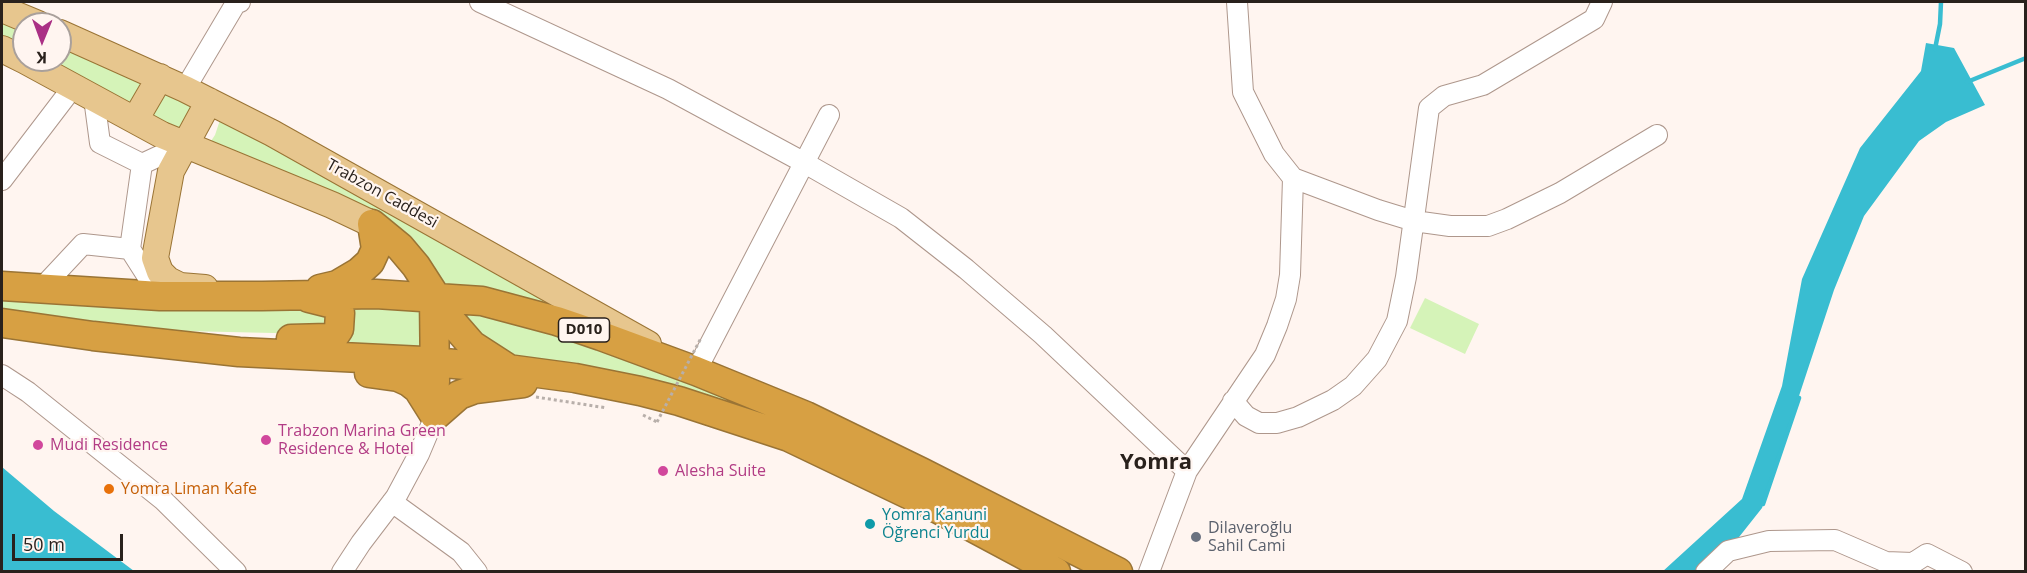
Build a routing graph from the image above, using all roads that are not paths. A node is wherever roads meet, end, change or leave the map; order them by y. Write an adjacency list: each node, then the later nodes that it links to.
1 (237, 2): 8 (street)
2 (480, 2): 15 (street)
3 (1237, 2): 17 (street)
4 (1602, 2): 19 (street)
5 (72, 38): 7 (main road, Trabzon Caddesi)
6 (45, 72): 9 (main road, Trabzon Caddesi)
7 (160, 77): 8 (main road, Trabzon Caddesi); 12 (main road)
8 (185, 88): 10 (main road, Trabzon Caddesi)
9 (83, 93): 12 (main road, Trabzon Caddesi); 16 (street); 18 (street)
10 (209, 101): 14 (main road); 31 (main road, Trabzon Caddesi)
11 (829, 115): 15 (street)
12 (135, 120): 14 (main road, Trabzon Caddesi)
13 (1657, 135): 19 (street)
14 (185, 144): 16 (street); 20 (main road, Trabzon Caddesi); 24 (main road)
15 (803, 162): 31 (street); 36 (street)
16 (142, 164): 21 (street)
17 (1293, 178): 19 (street); 34 (street)
18 (2, 180)
19 (1414, 221): 34 (street)
20 (372, 224): 24 (highway); 26 (highway)
21 (130, 249): 23 (street); 25 (street)
22 (2, 286): 23 (highway, D010)
23 (40, 290): 25 (highway, D010)
24 (298, 295): 25 (highway, D010); 26 (highway, D010); 28 (highway)
25 (160, 296)
26 (434, 297): 29 (highway); 30 (highway); 31 (highway, D010)
27 (2, 323): 28 (highway)
28 (93, 336): 29 (highway); 35 (highway)
29 (434, 363): 30 (highway); 35 (highway)
30 (508, 369): 33 (highway)
31 (696, 371): 43 (highway, D010)
32 (2, 375): 39 (street)
33 (575, 378): 35 (highway); 42 (highway)
34 (1233, 401): 36 (street)
35 (435, 416): 37 (street)
36 (1187, 471): 44 (street)
37 (392, 502): 40 (street); 41 (street)
38 (1911, 567): 45 (street); 46 (street)
39 (236, 572)
40 (342, 572)
41 (477, 572)
42 (1056, 572)
43 (1118, 572)
44 (1149, 572)
45 (1706, 572)
46 (1962, 572)

